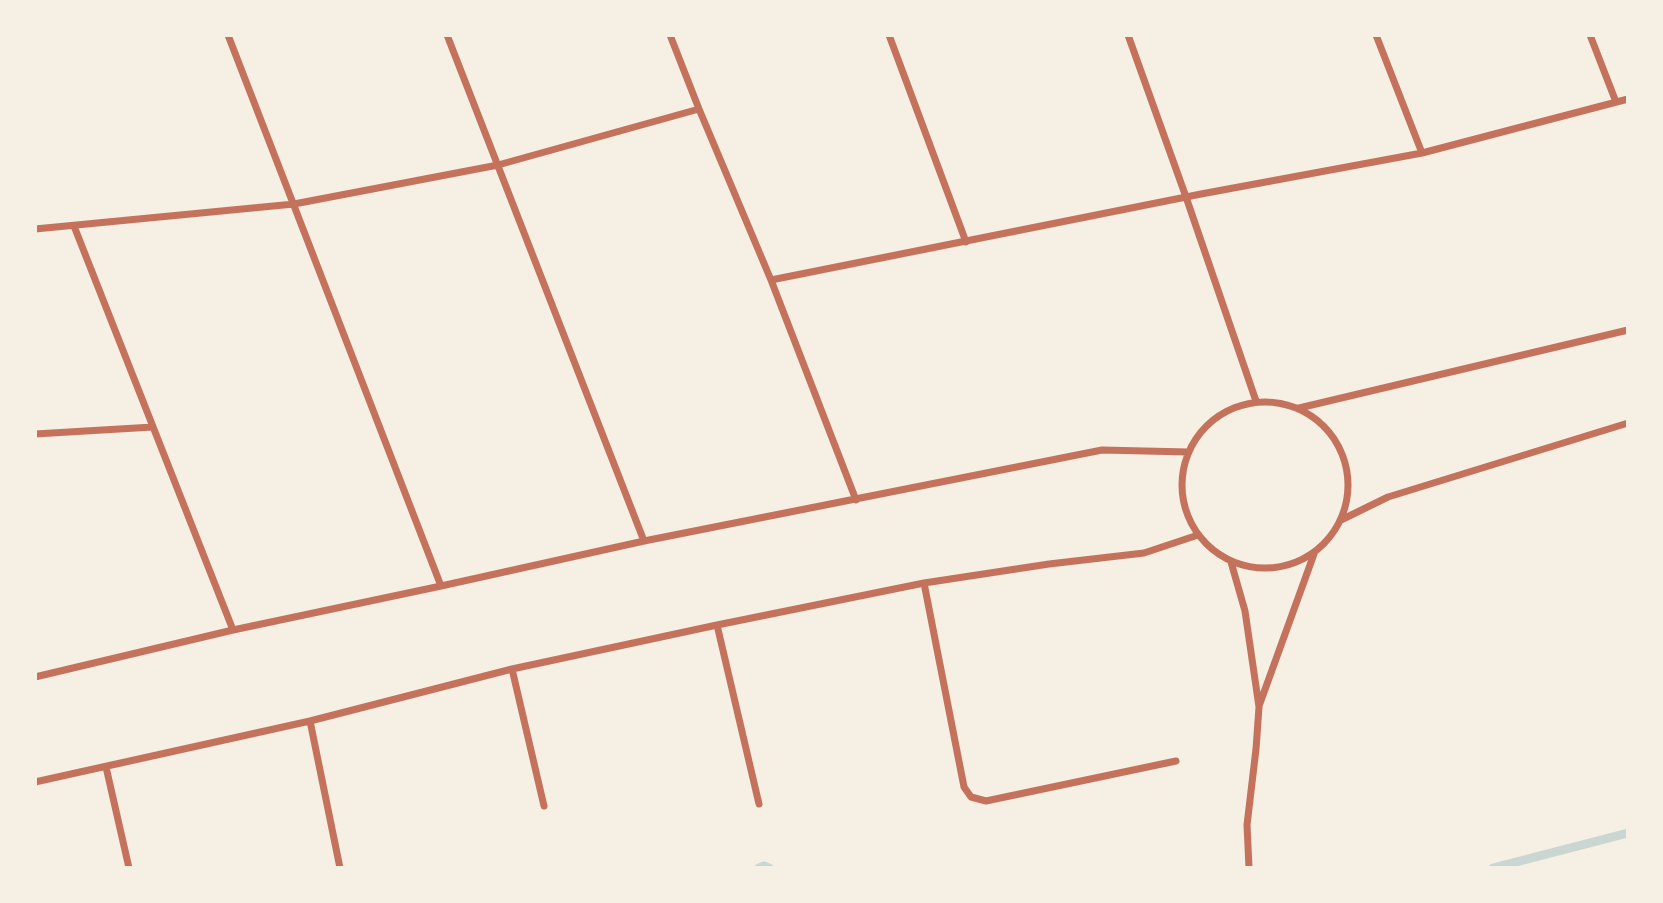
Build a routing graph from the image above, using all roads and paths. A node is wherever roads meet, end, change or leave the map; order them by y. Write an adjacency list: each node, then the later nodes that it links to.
1 (228, 35): 14 (street)
2 (447, 35): 12 (street)
3 (670, 35): 10 (street)
4 (889, 35): 17 (street)
5 (1128, 35): 13 (street)
6 (1376, 35): 11 (street)
7 (1590, 35): 9 (street)
8 (1628, 99): 9 (street)
9 (1616, 103): 11 (street)
10 (699, 109): 12 (street); 18 (street)
11 (1422, 153): 13 (street)
12 (498, 165): 14 (street); 29 (street)
13 (1186, 197): 17 (street); 20 (street)
14 (294, 204): 15 (street); 33 (street)
15 (74, 226): 16 (street); 23 (street)
16 (35, 229)
17 (966, 242): 18 (street)
18 (771, 281): 26 (street)
19 (1628, 330): 21 (street)
20 (1256, 401): 21 (street); 25 (street)
21 (1299, 408): 27 (street)
22 (1628, 423): 27 (street)
23 (153, 427): 24 (street); 35 (street)
24 (35, 434)
25 (1188, 452): 26 (street); 28 (street)
26 (856, 500): 29 (street)
27 (1341, 520): 30 (street)
28 (1198, 535): 31 (street); 32 (street)
29 (644, 541): 33 (street)
30 (1314, 554): 31 (street); 38 (street)
31 (1231, 562): 38 (street)
32 (924, 583): 34 (street); 40 (street)
33 (442, 586): 35 (street)
34 (718, 625): 36 (street); 43 (street)
35 (233, 631): 37 (street)
36 (512, 669): 39 (street); 44 (street)
37 (35, 677)
38 (1259, 707): 47 (street)
39 (310, 720): 41 (street); 46 (street)
40 (1177, 761)
41 (106, 767): 42 (street); 45 (street)
42 (35, 782)
43 (759, 804)
44 (544, 806)
45 (129, 868)
46 (340, 868)
47 (1249, 868)

